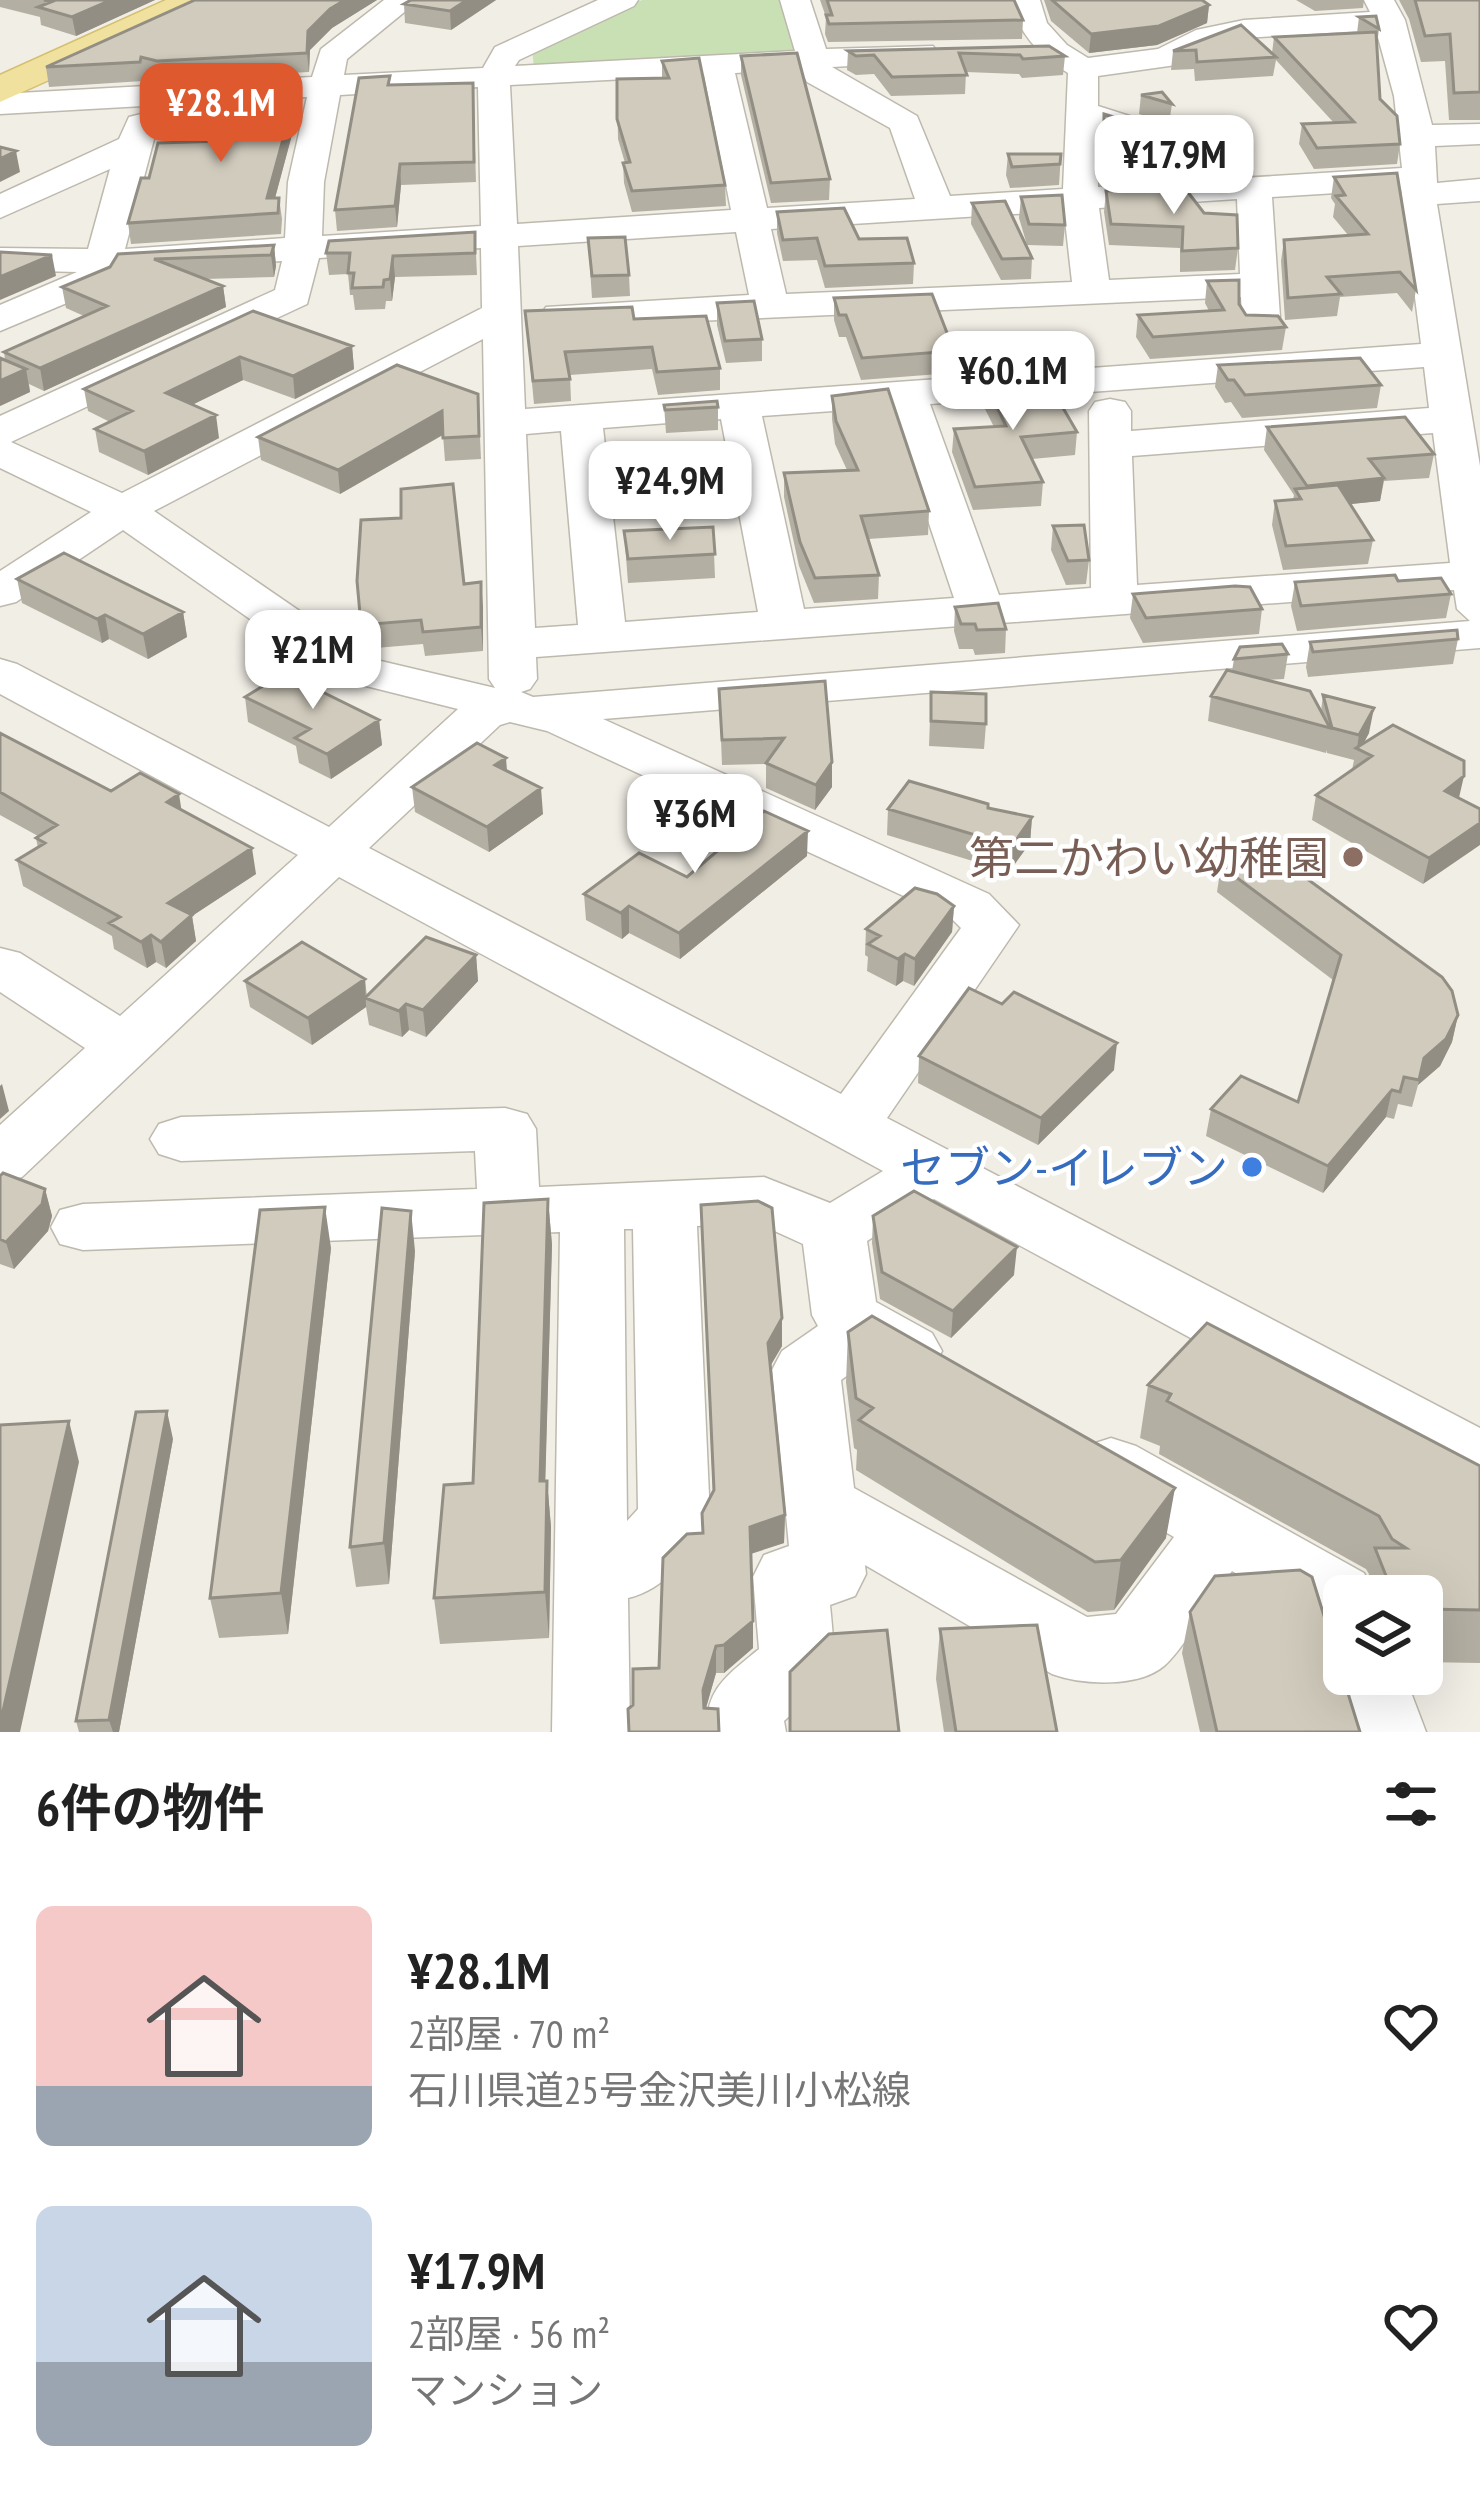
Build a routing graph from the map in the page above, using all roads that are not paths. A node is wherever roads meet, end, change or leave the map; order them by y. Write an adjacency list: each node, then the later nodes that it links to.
1 (196, 0): 16 (main road)
2 (404, 0): 15 (street)
3 (622, 0): 14 (street)
4 (795, 0): 11 (street)
5 (1024, 0): 12 (street)
6 (1219, 9): 8 (street)
7 (1384, 10): 8 (street); 21 (street)
8 (1260, 28): 12 (street)
9 (950, 52): 11 (street)
10 (1014, 52): 12 (street)
11 (815, 57): 13 (street); 28 (street)
12 (1069, 60): 19 (street)
13 (717, 63): 14 (street); 30 (street)
14 (494, 76): 15 (street); 32 (street)
15 (324, 86): 17 (street); 33 (street)
16 (0, 90)
17 (150, 99): 18 (street); 22 (street)
18 (0, 104)
19 (1082, 112): 23 (street); 26 (street)
20 (1480, 134): 21 (street)
21 (1415, 136): 27 (street)
22 (134, 145): 29 (street); 35 (street)
23 (1307, 183): 24 (street); 27 (street)
24 (1254, 188): 26 (street); 36 (street)
25 (1480, 190): 27 (street)
26 (1080, 198): 28 (street); 37 (street)
27 (1422, 204): 31 (street); 43 (street)
28 (936, 206): 30 (street)
29 (0, 207)
30 (751, 217): 32 (street); 38 (street)
31 (1480, 222)
32 (497, 234): 33 (street); 39 (street)
33 (303, 248): 35 (street); 49 (street)
34 (0, 259): 35 (street)
35 (106, 261): 40 (street)
36 (1259, 285): 37 (street); 41 (street)
37 (1092, 292): 38 (street)
38 (770, 306): 39 (street)
39 (500, 316): 48 (street); 53 (street)
40 (0, 319)
41 (1261, 326)
42 (1480, 330): 43 (street)
43 (1441, 343): 44 (street); 50 (street)
44 (1110, 378): 45 (street); 51 (street)
45 (906, 393): 46 (street); 57 (street)
46 (739, 406): 47 (street); 58 (street)
47 (581, 417): 48 (street); 60 (street)
48 (504, 423): 61 (street)
49 (0, 432)
50 (1462, 432): 51 (street); 55 (street)
51 (1111, 445): 56 (street)
52 (0, 452): 53 (street)
53 (123, 510): 54 (street); 63 (street)
54 (0, 592)
55 (1478, 599): 56 (street)
56 (1114, 600): 57 (street)
57 (981, 610): 58 (street)
58 (784, 624): 60 (street)
59 (1480, 634): 63 (street)
60 (603, 637): 61 (street)
61 (512, 644): 63 (street)
62 (0, 674): 64 (street)
63 (522, 708): 64 (street); 67 (street)
64 (334, 852): 66 (street); 67 (street)
65 (0, 966): 66 (street)
66 (124, 1046): 69 (street)
67 (850, 1126): 70 (street)
68 (181, 1139): 73 (street)
69 (0, 1161)
70 (933, 1170): 75 (street); 79 (street)
71 (664, 1205): 72 (street); 75 (street); 82 (street)
72 (592, 1206): 73 (street); 82 (street)
73 (509, 1209): 74 (street)
74 (83, 1227)
75 (834, 1231): 76 (street)
76 (866, 1327): 77 (street); 80 (street)
77 (965, 1383)
78 (1064, 1439): 81 (street)
79 (1480, 1461)
80 (820, 1504): 81 (street); 86 (street)
81 (1221, 1529): 83 (street)
82 (591, 1569): 85 (street)
83 (1323, 1587)
84 (1374, 1695): 87 (street)
85 (591, 1732)
86 (747, 1732)
87 (1387, 1732)

